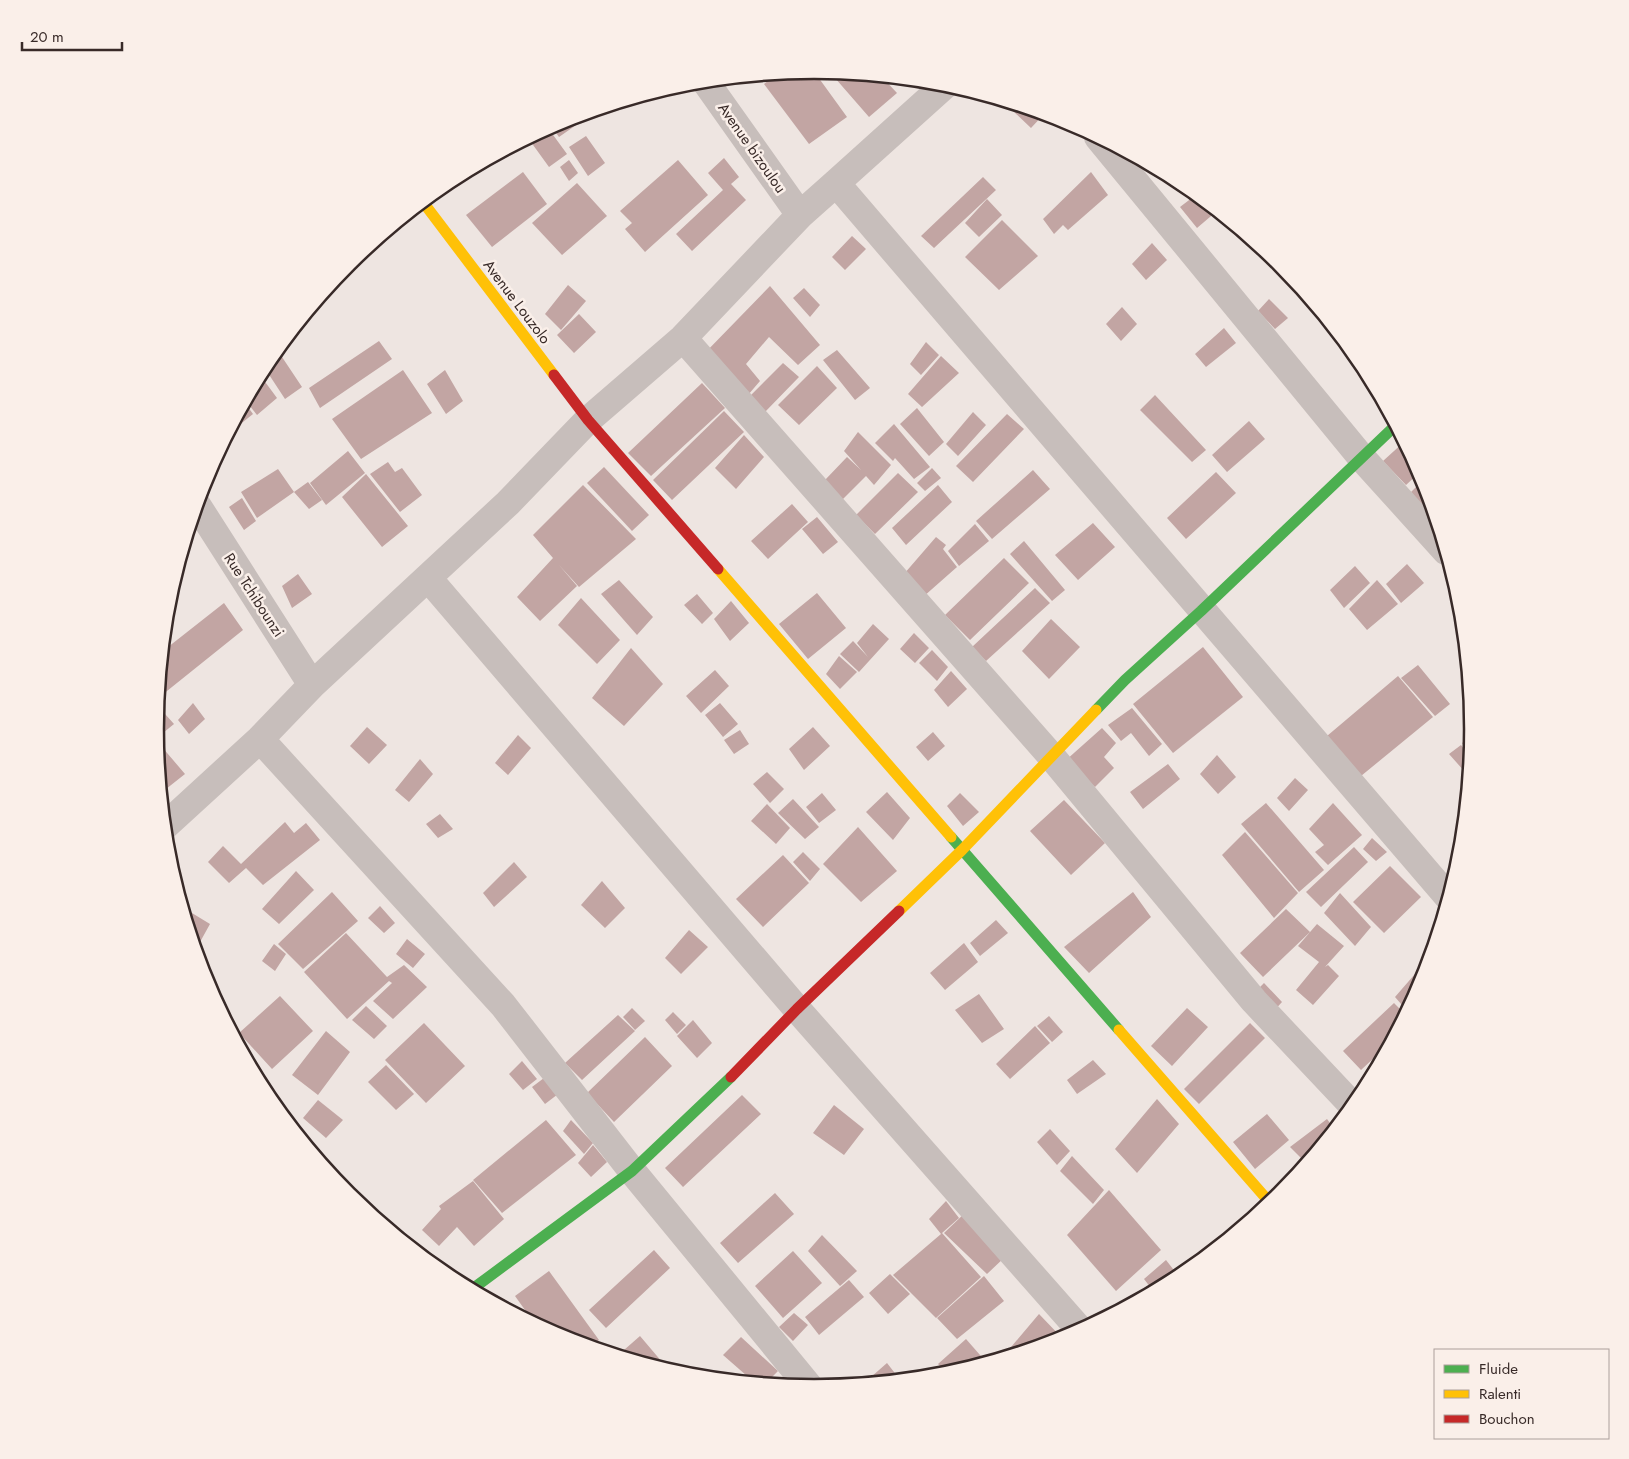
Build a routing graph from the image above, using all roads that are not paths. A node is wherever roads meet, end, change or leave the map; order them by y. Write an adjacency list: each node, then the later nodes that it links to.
1 (710, 87): 6 (street, Avenue bizoulou)
2 (939, 91): 4 (street)
3 (1108, 149): 10 (street)
4 (836, 184): 6 (street); 14 (street)
5 (427, 207): 8 (street, Avenue Louzolo)
6 (800, 215): 7 (street)
7 (683, 338): 8 (street); 17 (street)
8 (588, 420): 13 (street); 19 (street, Avenue Louzolo)
9 (1391, 429): 10 (street)
10 (1361, 457): 12 (street); 14 (street)
11 (201, 512): 15 (street, Rue Tchibounzi)
12 (1437, 541)
13 (428, 578): 15 (street); 21 (street)
14 (1201, 611): 17 (street); 20 (street)
15 (312, 685): 16 (street)
16 (260, 739): 18 (street); 23 (street)
17 (1052, 757): 19 (street); 22 (street)
18 (170, 820)
19 (962, 850): 21 (street); 24 (street, Avenue Louzolo)
20 (1444, 893)
21 (797, 1009): 23 (street); 26 (street)
22 (1349, 1101)
23 (632, 1171): 25 (street); 27 (street)
24 (1266, 1198)
25 (477, 1286)
26 (1076, 1325)
27 (803, 1380)

